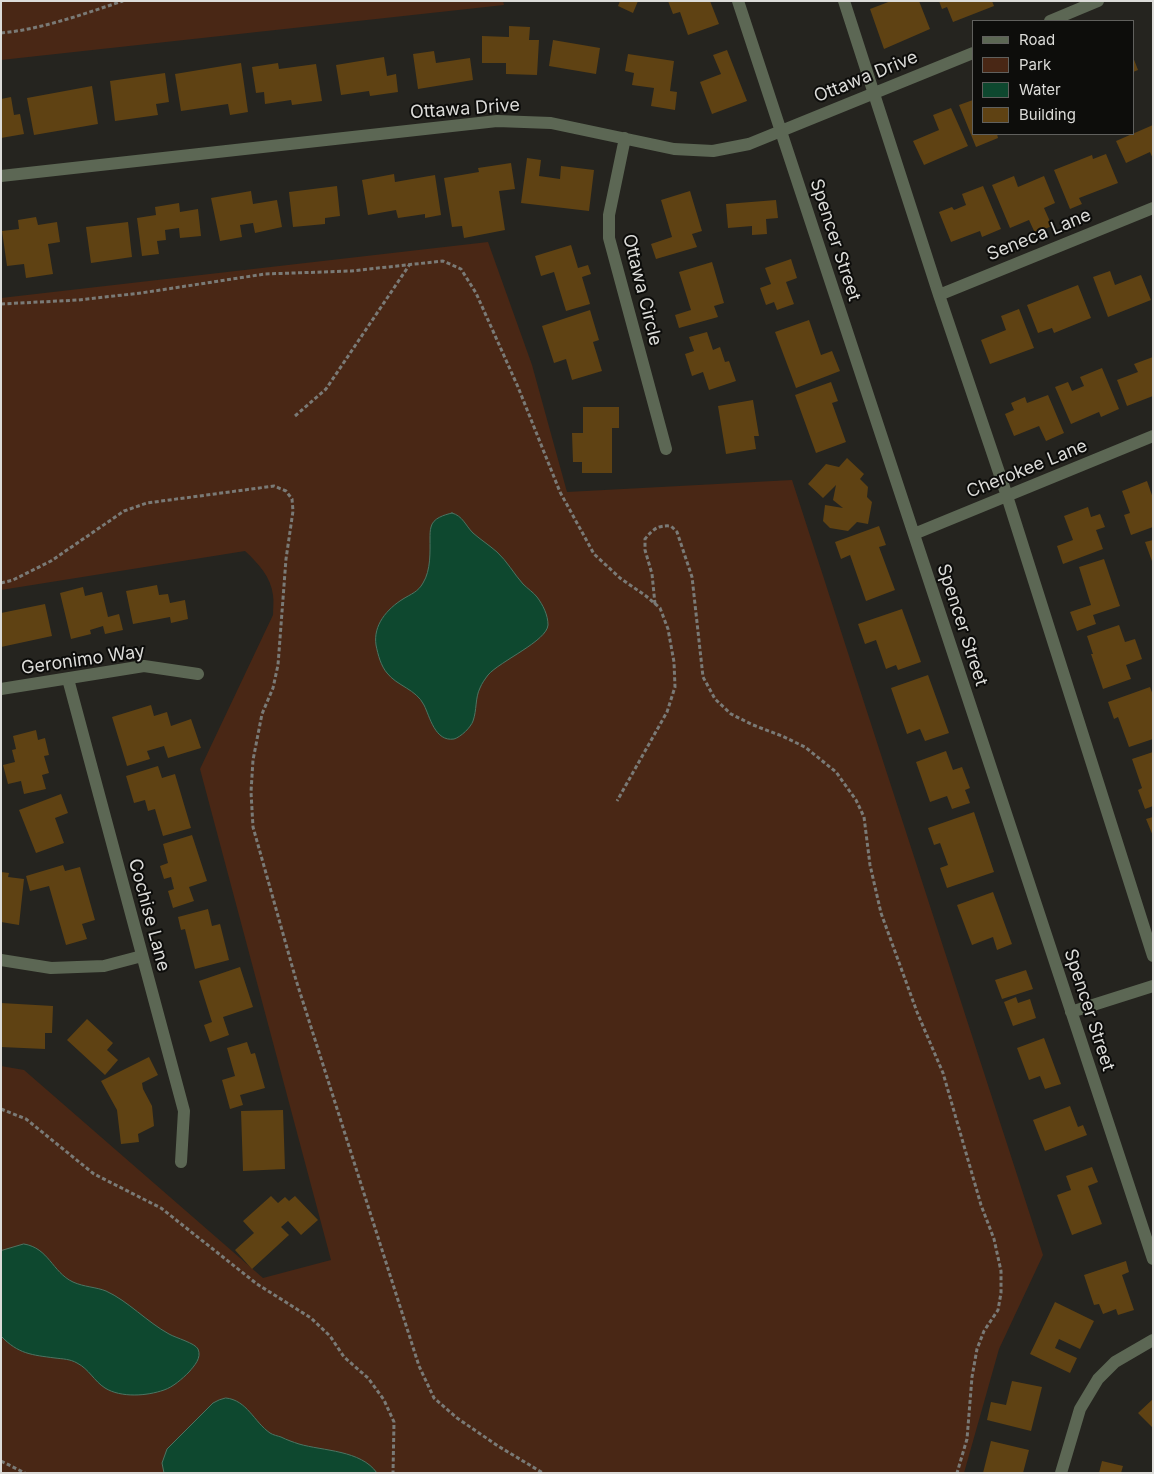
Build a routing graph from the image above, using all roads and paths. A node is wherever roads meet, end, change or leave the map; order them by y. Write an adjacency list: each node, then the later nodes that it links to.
1 (123, 1): 6 (path)
2 (738, 1): 9 (street, Spencer Street)
3 (844, 1): 8 (street)
4 (1098, 1): 5 (street)
5 (1052, 20)
6 (1, 32)
7 (972, 53): 8 (street, Ottawa Drive)
8 (874, 93): 9 (street, Ottawa Drive); 14 (street)
9 (781, 131): 10 (street, Ottawa Drive); 20 (street, Spencer Street)
10 (625, 138): 11 (street, Ottawa Drive); 18 (street, Ottawa Circle)
11 (1, 176)
12 (1153, 208): 14 (street, Seneca Lane)
13 (410, 264): 15 (path); 16 (path); 22 (path)
14 (939, 295): 19 (street)
15 (1, 304)
16 (295, 416)
17 (1153, 436): 19 (street, Cherokee Lane)
18 (666, 449)
19 (1007, 496): 20 (street, Cherokee Lane); 28 (street)
20 (914, 534): 31 (street, Spencer Street)
21 (1, 583): 39 (path)
22 (655, 604): 26 (path); 40 (path)
23 (198, 674): 24 (street, Geronimo Way)
24 (68, 678): 25 (street, Geronimo Way); 27 (street, Cochise Lane)
25 (1, 688)
26 (617, 801)
27 (142, 956): 29 (street); 33 (street, Cochise Lane)
28 (1153, 956)
29 (1, 960)
30 (1153, 986): 31 (street)
31 (1071, 1012): 34 (street, Spencer Street)
32 (1, 1109): 38 (path)
33 (181, 1162)
34 (1153, 1259)
35 (1153, 1340): 41 (street)
36 (1, 1461): 37 (path)
37 (25, 1473)
38 (393, 1473)
39 (543, 1473)
40 (957, 1473)
41 (1061, 1473)

